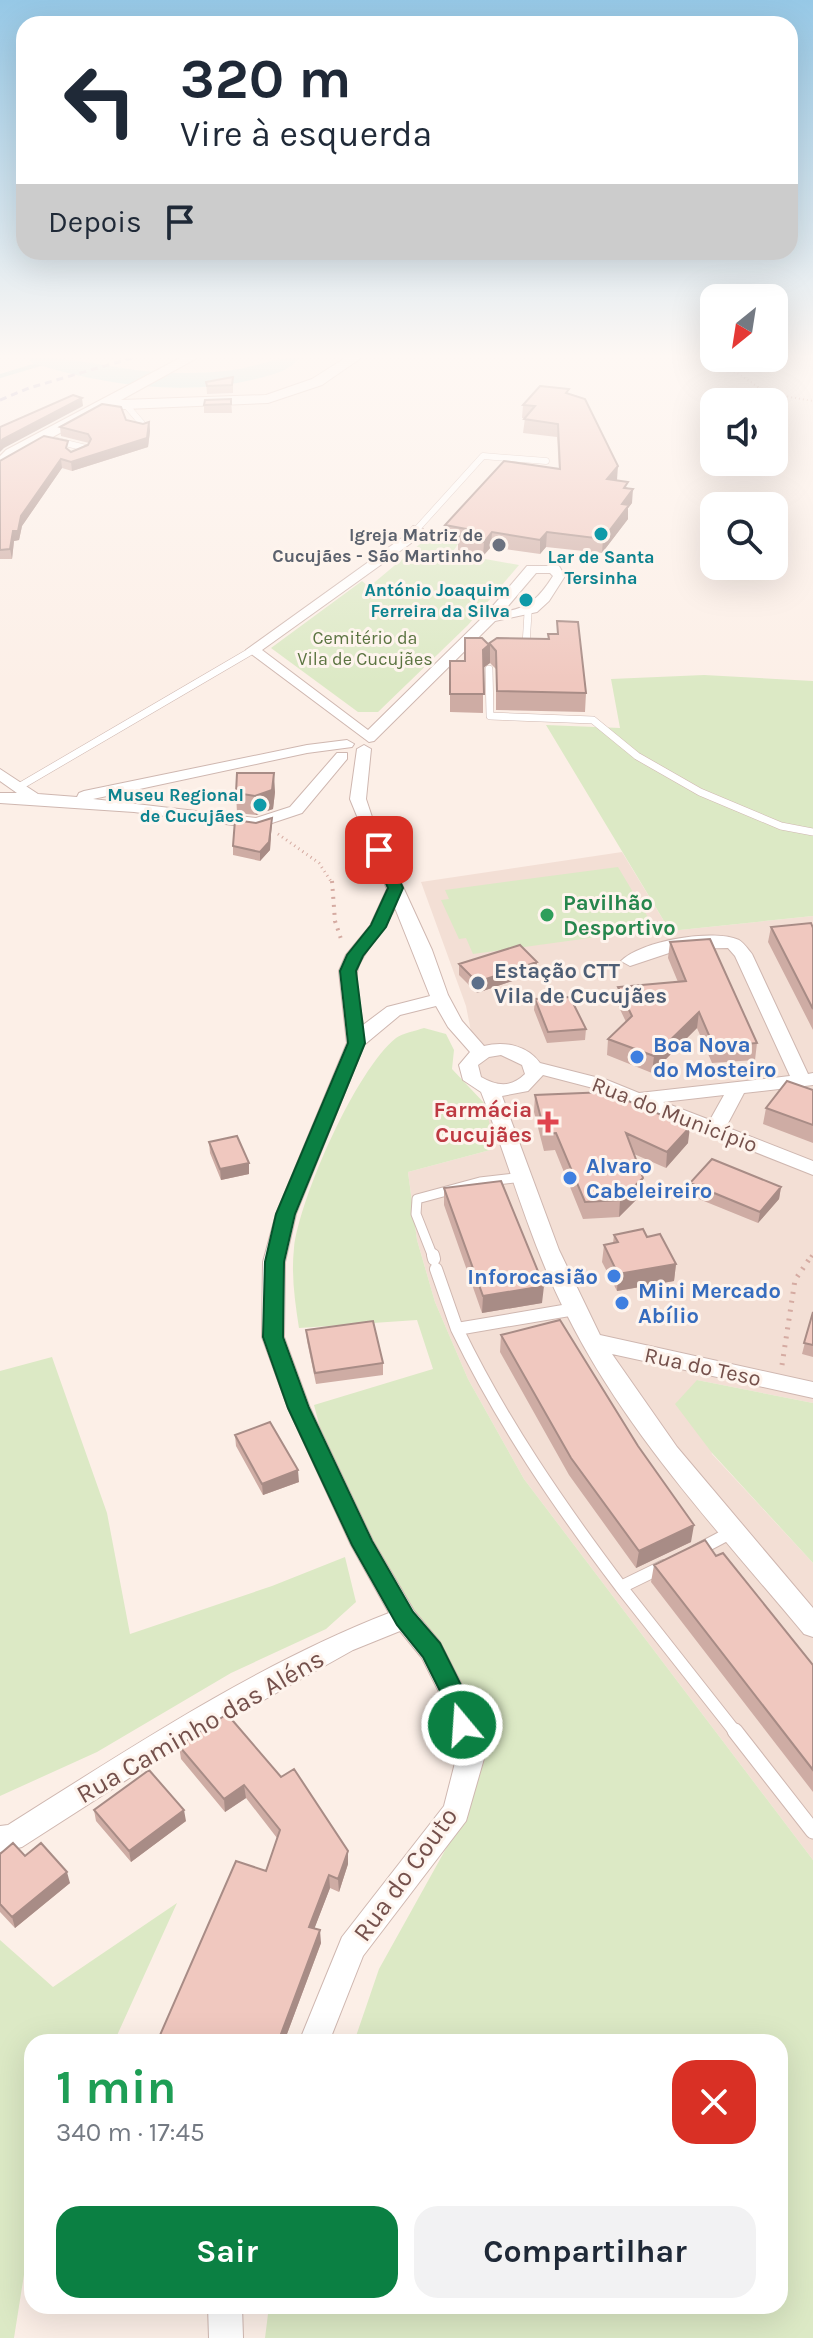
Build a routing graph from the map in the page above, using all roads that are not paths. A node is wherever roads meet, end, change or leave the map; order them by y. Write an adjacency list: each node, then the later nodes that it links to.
1 (472, 467): 2 (lane)
2 (417, 529): 6 (street)
3 (528, 613): 4 (street); 4 (street); 5 (lane)
4 (491, 617): 8 (street)
5 (512, 645)
6 (253, 650): 8 (street); 10 (lane)
7 (489, 669): 14 (lane)
8 (355, 747): 13 (street); 13 (street); 15 (street)
9 (0, 774): 10 (street)
10 (17, 788): 12 (street)
11 (0, 798): 12 (street)
12 (34, 798): 13 (street)
13 (52, 800)
14 (813, 832)
15 (396, 888): 17 (street); 18 (street, Rua do Couto)
16 (630, 961): 21 (street)
17 (442, 1000): 18 (street, Rua do Couto); 19 (street)
18 (356, 1043): 36 (street, Rua do Couto)
19 (480, 1053): 20 (street); 23 (street)
20 (534, 1067): 23 (street); 24 (street, Rua do Município)
21 (807, 1079): 22 (street)
22 (738, 1087): 24 (street); 25 (street)
23 (490, 1090): 27 (street)
24 (639, 1098): 25 (street, Rua do Município)
25 (716, 1127): 26 (street, Rua do Município)
26 (813, 1168)
27 (523, 1177): 28 (street); 29 (lane)
28 (575, 1309): 29 (lane); 30 (street)
29 (457, 1329): 35 (lane)
30 (593, 1342): 31 (street, Rua do Teso); 32 (street)
31 (813, 1390)
32 (733, 1532): 33 (lane); 37 (street)
33 (687, 1556)
34 (673, 1562): 35 (lane)
35 (621, 1587): 38 (lane)
36 (405, 1618): 39 (street, Rua Caminho das Aléns); 40 (street, Rua do Couto)
37 (813, 1626)
38 (813, 1831)
39 (0, 1839)
40 (317, 2034)
41 (225, 2314): 42 (street)
42 (226, 2338)

